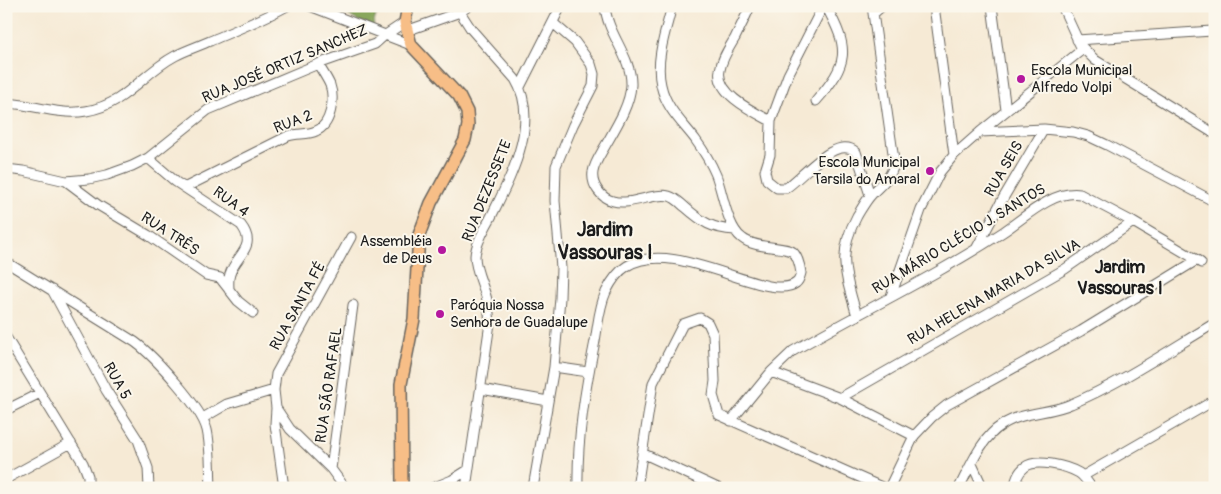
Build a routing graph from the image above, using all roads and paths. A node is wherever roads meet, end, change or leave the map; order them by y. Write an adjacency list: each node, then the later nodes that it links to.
1 (287, 6): 26 (street)
2 (310, 6): 19 (street)
3 (408, 6): 17 (main road)
4 (469, 6): 15 (street, RUA JOSÉ ORTIZ SANCHEZ)
5 (561, 6): 16 (street)
6 (605, 6): 41 (street)
7 (672, 6): 41 (street)
8 (750, 6): 28 (street)
9 (825, 6): 25 (street); 28 (street)
10 (882, 6): 14 (street)
11 (934, 6): 32 (street)
12 (992, 6): 27 (street)
13 (1062, 7): 20 (street)
14 (873, 10): 37 (street)
15 (460, 12): 17 (street, RUA JOSÉ ORTIZ SANCHEZ); 24 (street, RUA DEZESSETE)
16 (553, 23): 24 (street); 54 (street)
17 (406, 27): 19 (street, RUA JOSÉ ORTIZ SANCHEZ); 21 (main road)
18 (1212, 31): 20 (street)
19 (384, 36): 21 (street); 23 (street, RUA JOSÉ ORTIZ SANCHEZ)
20 (1077, 40): 22 (street)
21 (411, 45): 78 (main road)
22 (1083, 49): 27 (street); 31 (street)
23 (318, 64): 33 (street, RUA JOSÉ ORTIZ SANCHEZ); 36 (street, RUA 2)
24 (520, 87): 57 (street, RUA DEZESSETE)
25 (816, 101)
26 (6, 103)
27 (1006, 110): 30 (street)
28 (771, 121): 37 (street)
29 (1044, 129): 30 (street); 38 (street); 39 (street, RUA SEIS)
30 (980, 132): 32 (street)
31 (1215, 134)
32 (954, 155): 48 (street)
33 (148, 158): 35 (street, RUA JOSÉ ORTIZ SANCHEZ); 36 (street, RUA 4)
34 (6, 170): 35 (street, RUA JOSÉ ORTIZ SANCHEZ)
35 (66, 181): 47 (street, RUA TRÊS)
36 (186, 188): 47 (street, RUA 4)
37 (870, 195): 51 (street)
38 (1215, 202)
39 (992, 218): 42 (street); 44 (street, RUA SEIS)
40 (1133, 222): 42 (street, RUA MÁRIO CLÉCIO J. SANTOS); 60 (street, RUA HELENA MARIA DA SILVA); 67 (street, RUA MÁRIO CLÉCIO J. SANTOS)
41 (735, 230): 55 (street)
42 (1003, 232): 44 (street, RUA MÁRIO CLÉCIO J. SANTOS)
43 (351, 237): 58 (street, RUA SANTA FÉ)
44 (976, 249): 48 (street, RUA MÁRIO CLÉCIO J. SANTOS)
45 (6, 262): 46 (street)
46 (52, 290): 65 (street); 80 (street, RUA 5)
47 (229, 290): 50 (street, RUA TRÊS)
48 (891, 296): 51 (street, RUA MÁRIO CLÉCIO J. SANTOS)
49 (353, 305): 71 (street, RUA SÃO RAFAEL)
50 (253, 313)
51 (857, 316): 56 (street, RUA MÁRIO CLÉCIO J. SANTOS)
52 (1215, 323): 70 (street)
53 (6, 337): 59 (street)
54 (554, 367): 55 (street); 62 (street)
55 (588, 372): 87 (street)
56 (771, 372): 60 (street); 66 (street, RUA MÁRIO CLÉCIO J. SANTOS)
57 (481, 389): 62 (street); 72 (street, RUA DEZESSETE)
58 (274, 390): 63 (street); 65 (street)
59 (40, 393): 64 (street); 68 (street)
60 (840, 398): 67 (street)
61 (1215, 400): 73 (street)
62 (548, 401): 86 (street)
63 (276, 408): 71 (street); 82 (street)
64 (6, 410)
65 (203, 418): 81 (street)
66 (731, 421): 69 (street); 90 (street)
67 (914, 436): 91 (street)
68 (71, 443): 74 (street); 79 (street)
69 (642, 453): 88 (street); 89 (street)
70 (972, 464): 92 (street); 93 (street)
71 (331, 469): 83 (street)
72 (468, 470): 75 (street); 85 (street, RUA DEZESSETE)
73 (1083, 476): 77 (street); 95 (street)
74 (6, 479)
75 (452, 480): 84 (street); 85 (street)
76 (1215, 483): 96 (street)
77 (1015, 484): 94 (street)
78 (402, 487)
79 (88, 488)
80 (149, 488)
81 (211, 488)
82 (284, 488)
83 (345, 488)
84 (432, 488)
85 (465, 488)
86 (534, 488)
87 (578, 488)
88 (637, 488)
89 (718, 488)
90 (884, 488)
91 (889, 488)
92 (959, 488)
93 (983, 488)
94 (1024, 488)
95 (1092, 488)
96 (1206, 488)

